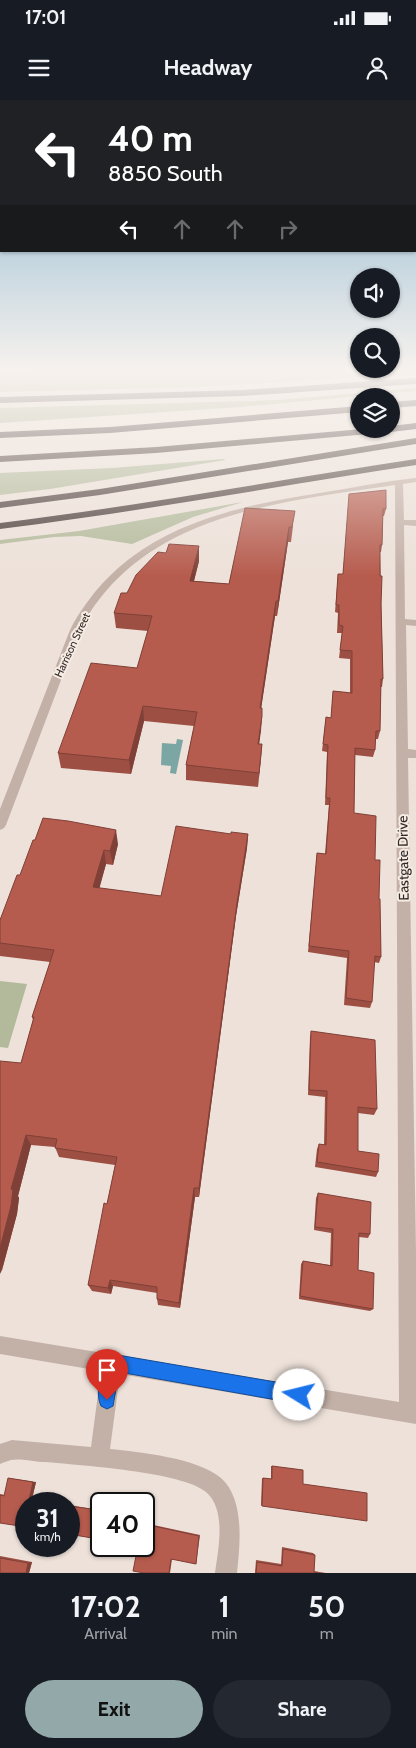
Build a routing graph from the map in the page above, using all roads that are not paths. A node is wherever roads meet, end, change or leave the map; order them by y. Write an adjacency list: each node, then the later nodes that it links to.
1 (281, 439): 3 (highway)
2 (413, 442): 7 (highway)
3 (0, 459)
4 (416, 462): 10 (highway)
5 (416, 480): 6 (street, Harrison Street)
6 (398, 482): 8 (street, Eastgate Drive); 14 (street, Harrison Street)
7 (0, 505)
8 (399, 522): 9 (street); 11 (street, Eastgate Drive)
9 (416, 523)
10 (0, 526)
11 (400, 622): 12 (street); 13 (street, Eastgate Drive)
12 (416, 623)
13 (409, 754): 15 (street, Eastgate Drive)
14 (0, 825)
15 (410, 934): 16 (street, Eastgate Drive)
16 (412, 1197): 19 (street, Eastgate Drive)
17 (0, 1345): 18 (street)
18 (112, 1363): 19 (street); 21 (street)
19 (413, 1414)
20 (0, 1454): 21 (street)
21 (100, 1456): 22 (street)
22 (226, 1573)

